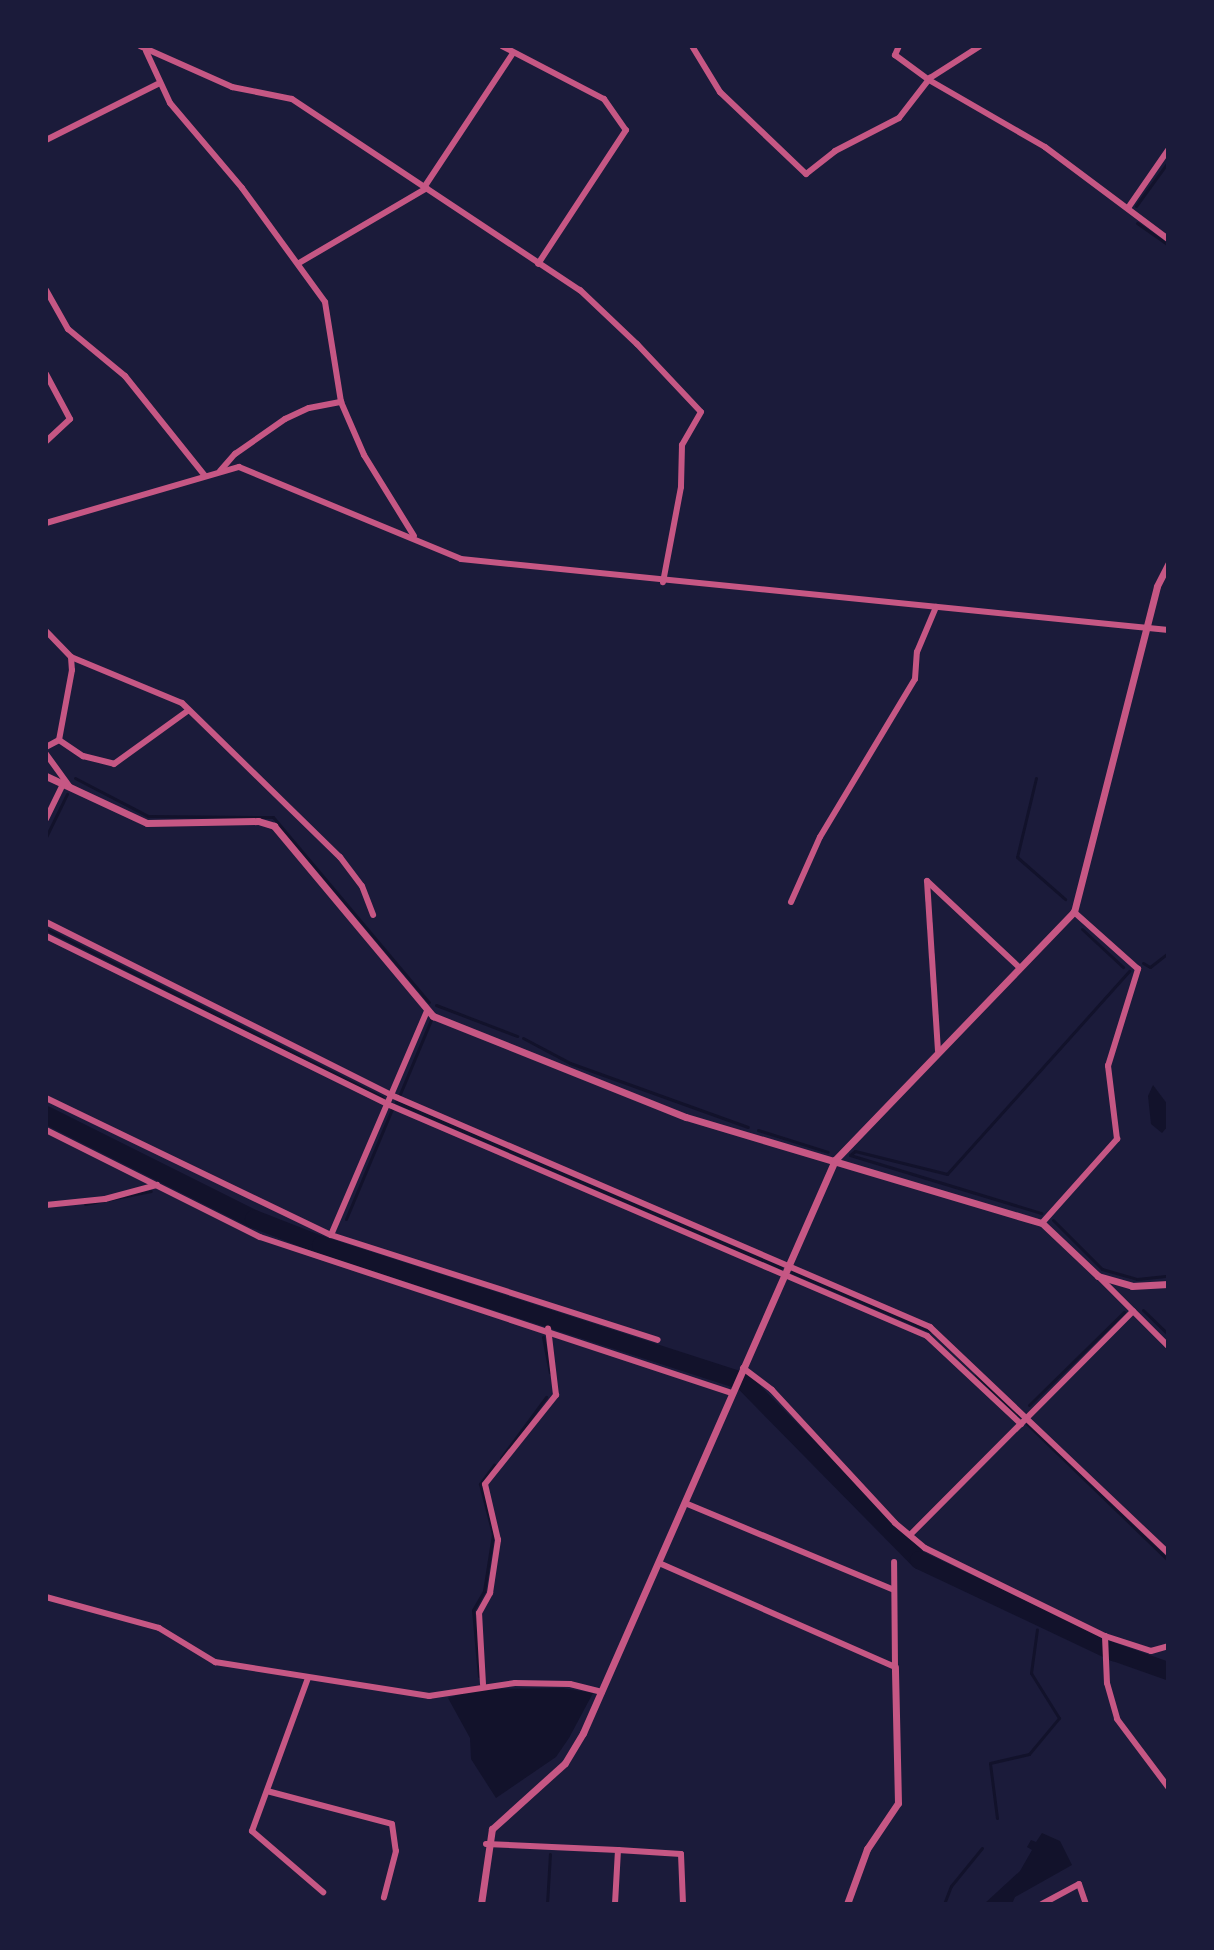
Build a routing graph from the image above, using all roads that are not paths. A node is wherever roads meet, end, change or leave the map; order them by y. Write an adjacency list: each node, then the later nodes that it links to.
1 (502, 46): 6 (street)
2 (692, 46): 7 (street)
3 (899, 46): 7 (street)
4 (980, 46): 7 (street)
5 (143, 49): 8 (street); 11 (street)
6 (513, 53): 11 (street); 15 (street)
7 (929, 80): 12 (street)
8 (158, 84): 9 (street); 14 (street)
9 (46, 140)
10 (1168, 150): 12 (street)
11 (426, 187): 14 (street); 15 (street)
12 (1128, 208): 13 (street)
13 (1168, 239)
14 (299, 263): 18 (street)
15 (538, 264): 25 (street)
16 (46, 290): 21 (street)
17 (46, 374): 19 (street)
18 (341, 402): 20 (street); 23 (street)
19 (46, 441)
20 (220, 471): 21 (street); 23 (street)
21 (205, 476): 22 (street)
22 (46, 523)
23 (416, 539): 25 (street)
24 (1168, 564): 27 (street)
25 (663, 582): 26 (street)
26 (936, 607): 27 (street); 38 (street)
27 (1147, 628): 28 (street); 39 (street)
28 (1168, 630)
29 (46, 631): 30 (street)
30 (71, 657): 31 (street); 32 (street)
31 (189, 710): 32 (street); 40 (street)
32 (59, 740): 33 (street)
33 (46, 747)
34 (46, 754): 36 (street)
35 (46, 776): 36 (street)
36 (67, 786): 37 (street); 44 (street)
37 (46, 819)
38 (791, 902)
39 (1074, 912): 43 (street); 53 (street)
40 (373, 915)
41 (46, 922): 46 (street)
42 (46, 936): 48 (street)
43 (1019, 967): 45 (street); 45 (street)
44 (427, 1011): 46 (street); 50 (street)
45 (938, 1051): 50 (street)
46 (391, 1095): 48 (street); 55 (street)
47 (46, 1098): 54 (street)
48 (387, 1104): 54 (street); 56 (street)
49 (46, 1130): 51 (street)
50 (835, 1160): 53 (street); 55 (street)
51 (157, 1185): 52 (street); 60 (street)
52 (46, 1205)
53 (1042, 1223): 57 (street)
54 (331, 1235): 61 (street)
55 (789, 1264): 56 (street); 65 (street)
56 (784, 1274): 63 (street); 66 (street)
57 (1098, 1276): 58 (street); 59 (street)
58 (1168, 1284)
59 (1133, 1311): 62 (street); 65 (street)
60 (548, 1328): 64 (street); 78 (street)
61 (658, 1340)
62 (1168, 1346)
63 (742, 1370): 64 (street); 68 (street)
64 (733, 1391): 67 (street)
65 (1028, 1417): 66 (street); 69 (street)
66 (1021, 1424): 68 (street)
67 (685, 1503): 71 (street); 72 (street)
68 (910, 1535): 74 (street)
69 (1168, 1553)
70 (894, 1562): 72 (street)
71 (659, 1563): 76 (street); 79 (street)
72 (894, 1590): 76 (street)
73 (46, 1597): 77 (street)
74 (1105, 1636): 75 (street); 80 (street)
75 (1168, 1646)
76 (895, 1667): 89 (street)
77 (308, 1678): 78 (street); 81 (street)
78 (483, 1684): 79 (street)
79 (602, 1692): 82 (street)
80 (1168, 1787)
81 (267, 1791): 84 (street); 85 (street)
82 (486, 1844): 83 (street); 86 (street)
83 (618, 1850): 87 (street); 88 (street)
84 (323, 1892)
85 (384, 1897)
86 (481, 1904)
87 (615, 1904)
88 (683, 1904)
89 (847, 1904)
90 (1042, 1904): 91 (street)
91 (1086, 1904)

